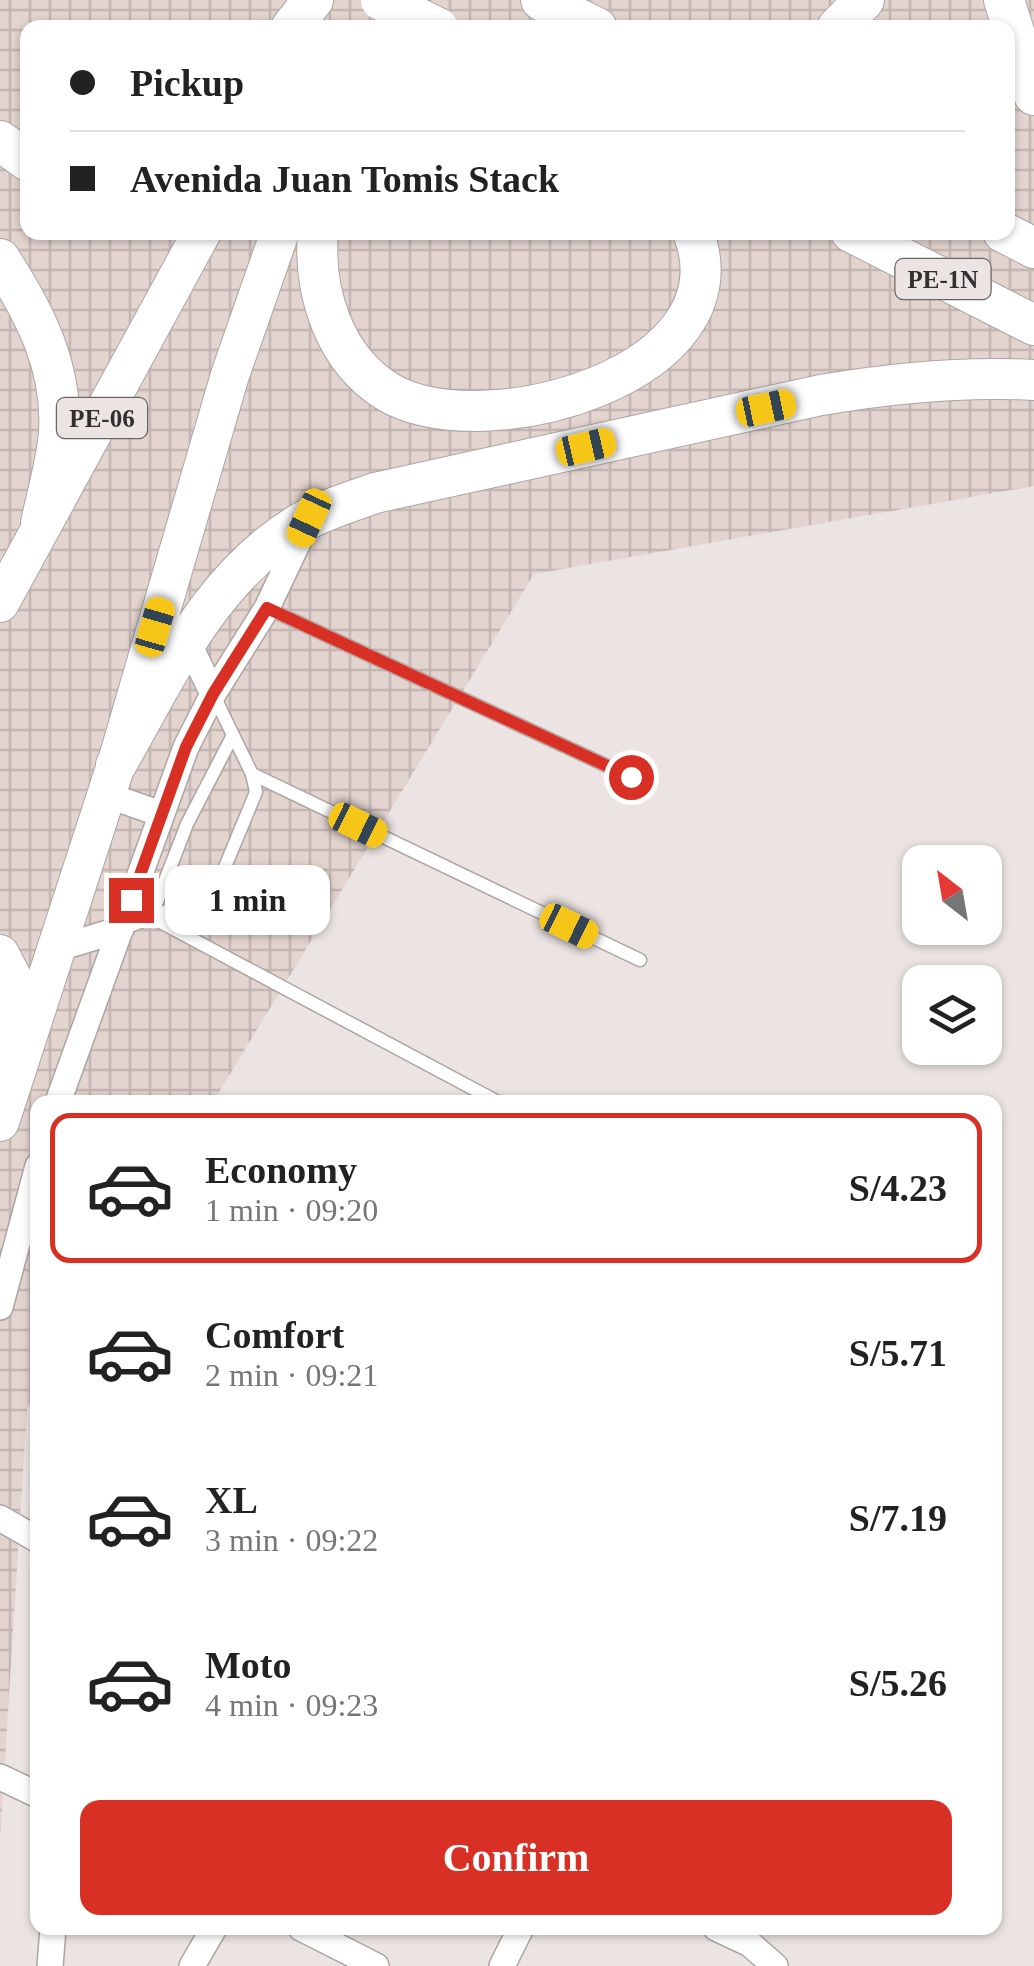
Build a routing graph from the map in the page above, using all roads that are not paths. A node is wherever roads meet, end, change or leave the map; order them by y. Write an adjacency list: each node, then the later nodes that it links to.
1 (313, 0): 5 (highway)
2 (382, 0): 6 (highway, bridge)
3 (541, 0): 7 (highway)
4 (864, 0): 8 (highway)
5 (297, 20)
6 (422, 20)
7 (581, 20)
8 (845, 20)
9 (1015, 35): 10 (highway)
10 (1034, 95)
11 (198, 240): 20 (main road, PE-06)
12 (277, 240): 28 (main road)
13 (317, 240): 14 (highway)
14 (696, 240)
15 (867, 240): 17 (highway, PE-1N)
16 (0, 258): 20 (highway)
17 (1034, 325)
18 (1034, 380): 19 (highway)
19 (309, 518): 22 (street); 23 (highway)
20 (24, 543): 21 (main road, PE-06)
21 (0, 602)
22 (267, 608): 24 (street); 27 (lane)
23 (186, 640): 24 (street); 28 (highway)
24 (213, 694): 25 (lane); 29 (street)
25 (233, 736): 26 (lane); 30 (lane)
26 (252, 774): 31 (lane); 35 (lane)
27 (631, 777)
28 (112, 780): 29 (street); 33 (main road)
29 (160, 814): 30 (lane); 32 (street)
30 (188, 824): 31 (lane)
31 (151, 917): 32 (lane); 38 (lane)
32 (121, 930): 33 (street); 37 (street)
33 (56, 949): 39 (main road)
34 (0, 954): 36 (main road)
35 (640, 960)
36 (0, 1094)
37 (61, 1095)
38 (485, 1095)
39 (0, 1122)
40 (30, 1196): 41 (street)
41 (0, 1307)
42 (0, 1518): 43 (street)
43 (30, 1535)
44 (0, 1777): 45 (street)
45 (30, 1791)
46 (52, 1935): 51 (street)
47 (210, 1935): 52 (street)
48 (518, 1935): 54 (street)
49 (731, 1935): 55 (street)
50 (340, 1936): 53 (street)
51 (50, 1966)
52 (192, 1966)
53 (374, 1966)
54 (502, 1966)
55 (775, 1966)

